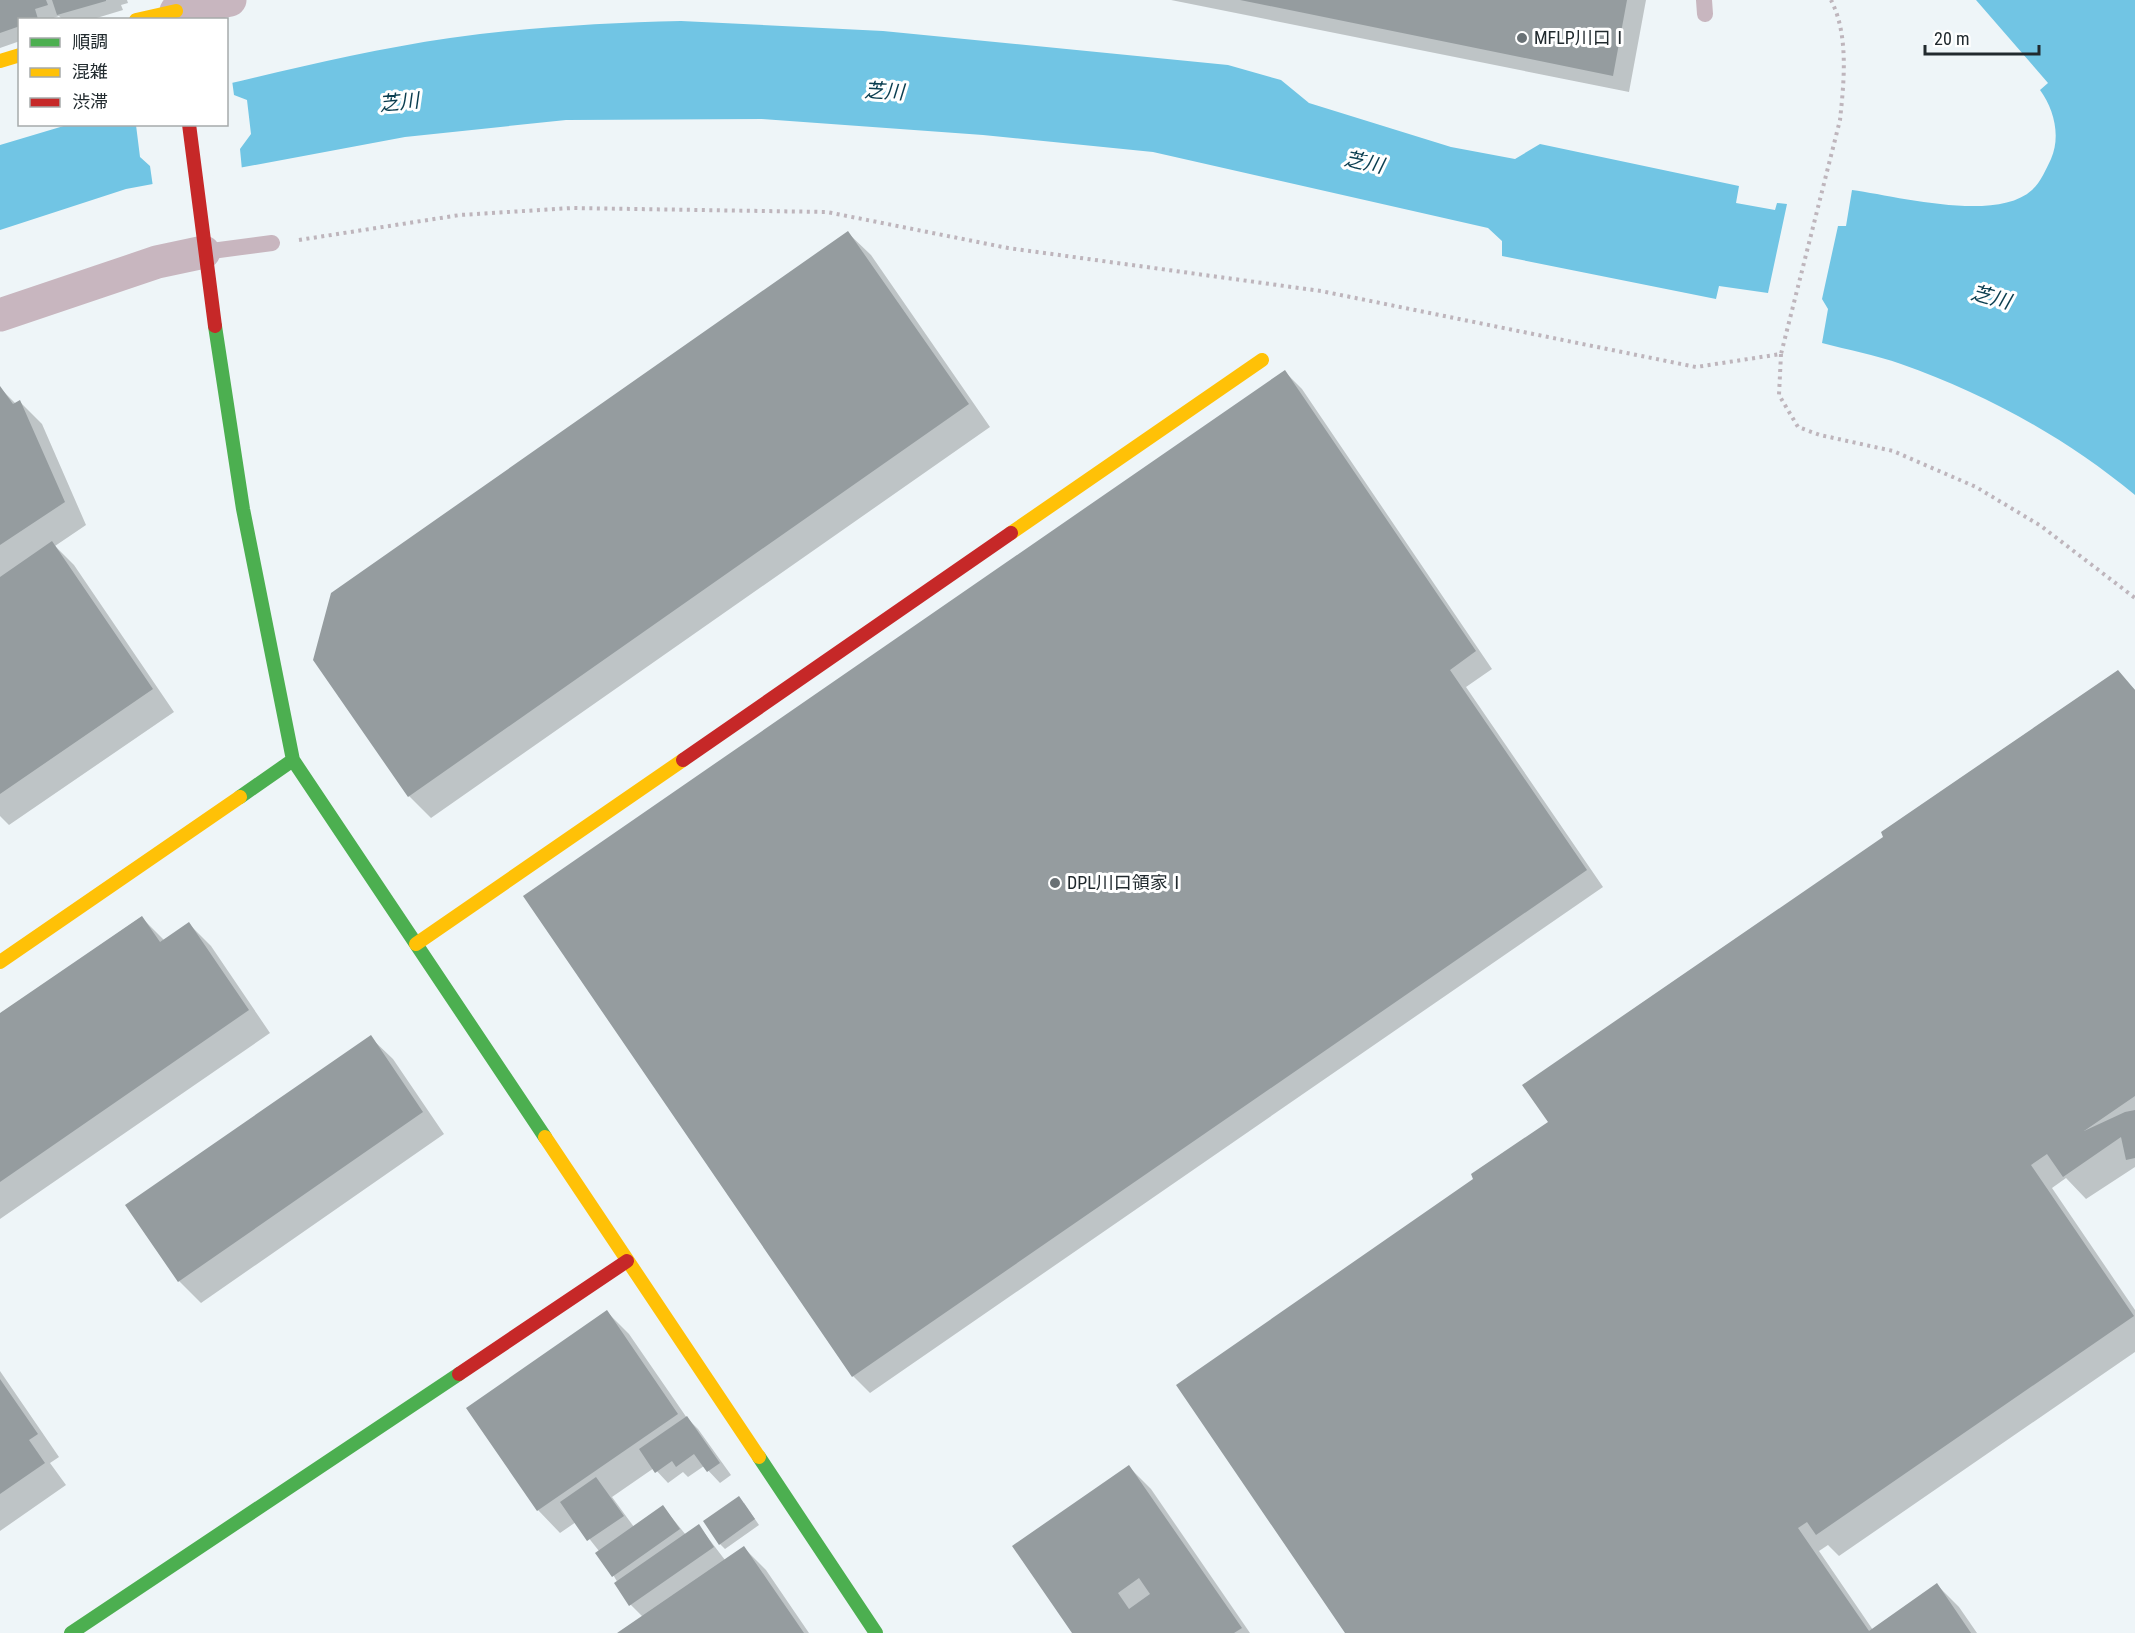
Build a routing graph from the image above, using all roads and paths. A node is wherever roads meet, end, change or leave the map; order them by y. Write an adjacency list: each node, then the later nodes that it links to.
1 (230, 0): 3 (street)
2 (1831, 0): 11 (path)
3 (175, 10): 4 (street)
4 (144, 18)
5 (18, 56): 6 (street)
6 (0, 61)
7 (189, 126): 8 (street)
8 (202, 239): 9 (lane); 10 (street); 14 (street)
9 (272, 243): 11 (path)
10 (0, 315)
11 (1781, 354): 13 (path)
12 (1262, 360): 15 (street)
13 (2135, 598)
14 (293, 760): 15 (street); 16 (street)
15 (416, 944): 17 (street)
16 (0, 962)
17 (627, 1261): 18 (street); 19 (street)
18 (71, 1633)
19 (876, 1633)

